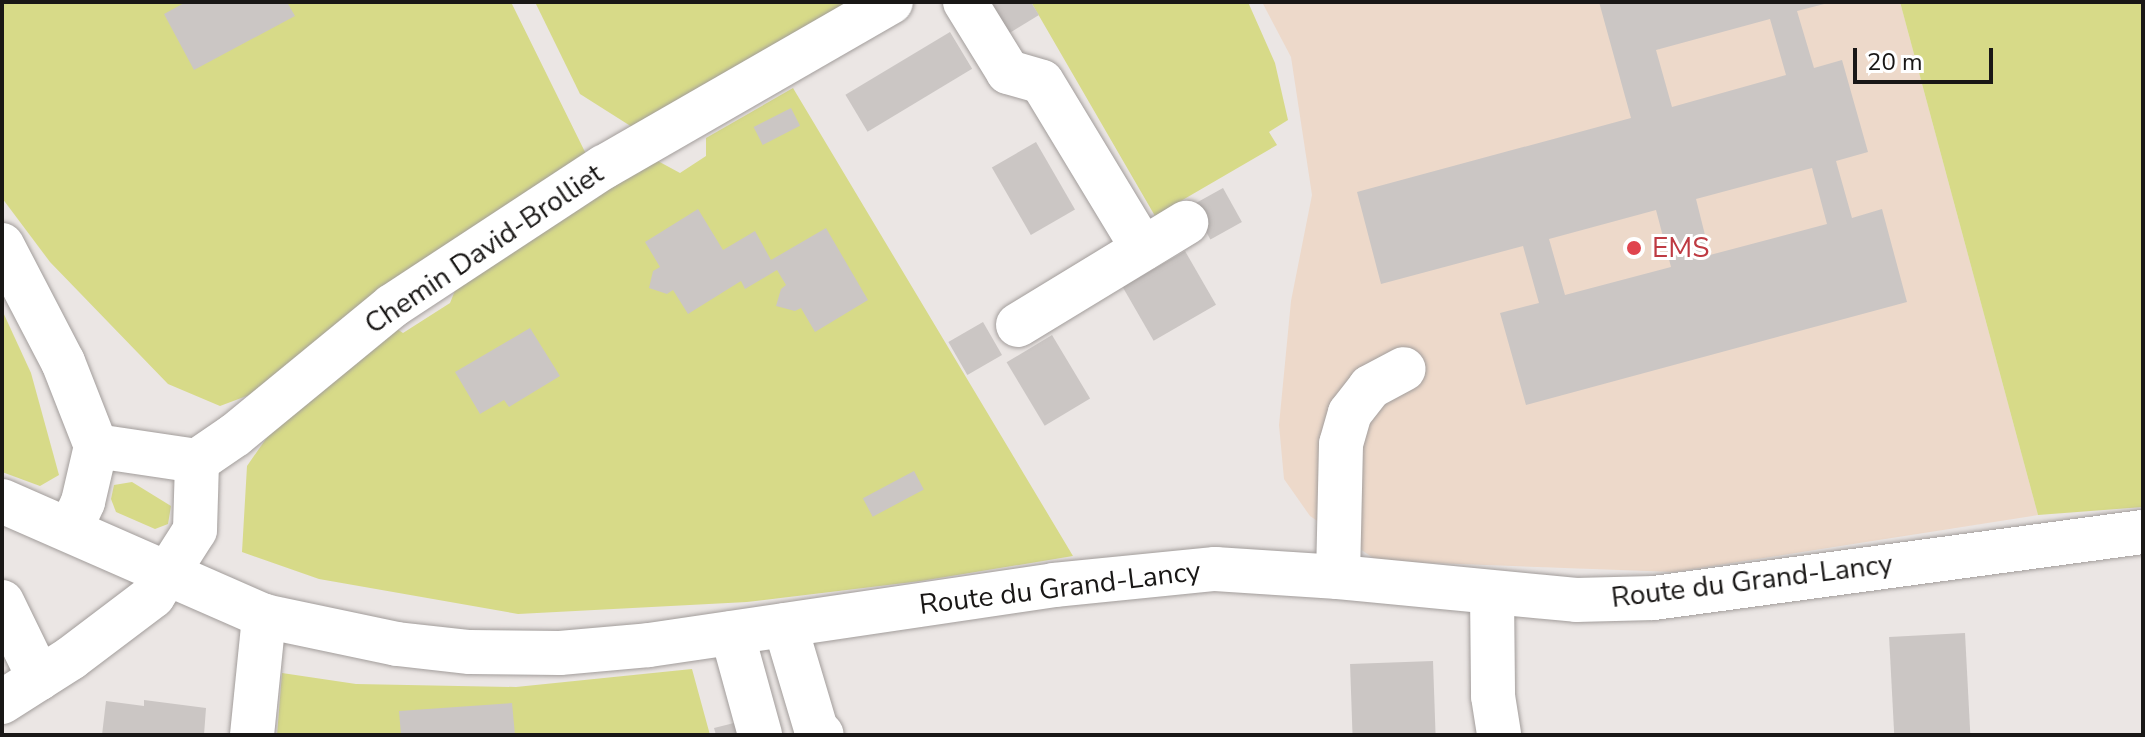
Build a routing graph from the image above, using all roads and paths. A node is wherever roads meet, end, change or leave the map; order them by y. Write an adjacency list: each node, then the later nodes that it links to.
1 (891, 2): 9 (street, Chemin David-Brolliet)
2 (965, 2): 5 (street)
3 (1186, 223): 5 (street)
4 (2, 245): 8 (street)
5 (1143, 249): 6 (street)
6 (1018, 325)
7 (1404, 369): 14 (street)
8 (96, 446): 9 (street); 11 (street)
9 (197, 461): 13 (street)
10 (2, 501): 11 (street, Route du Grand-Lancy)
11 (71, 528): 13 (street, Route du Grand-Lancy)
12 (2143, 532): 15 (street, Route du Grand-Lancy)
13 (168, 571): 17 (street, Route du Grand-Lancy); 20 (street)
14 (1338, 577): 15 (street, Route du Grand-Lancy); 18 (street, Route du Grand-Lancy)
15 (1492, 594): 25 (street)
16 (2, 602): 20 (street)
17 (264, 616): 19 (street, Route du Grand-Lancy); 22 (street)
18 (785, 625): 19 (street, Route du Grand-Lancy); 24 (street)
19 (732, 633): 23 (street)
20 (39, 678): 21 (street)
21 (2, 702)
22 (252, 735)
23 (760, 735)
24 (822, 735)
25 (1499, 735)

